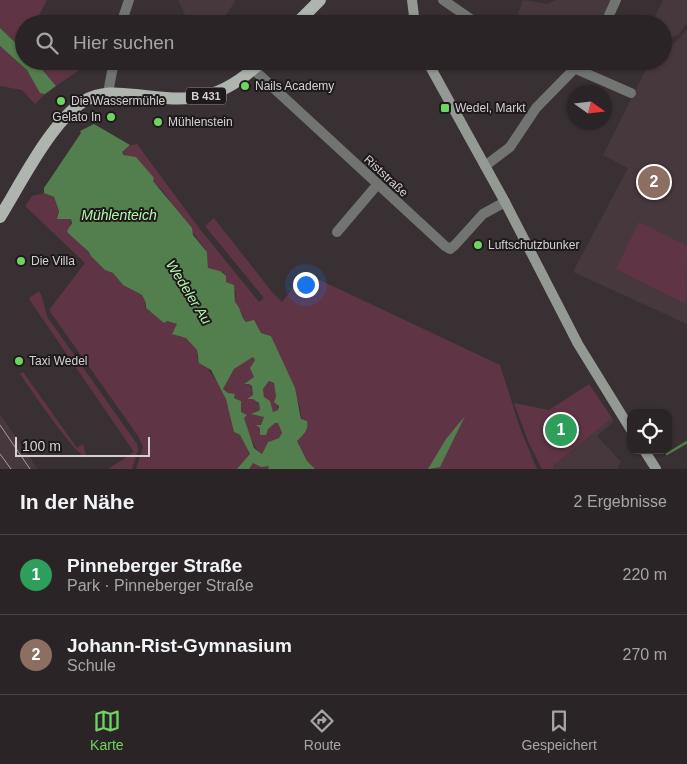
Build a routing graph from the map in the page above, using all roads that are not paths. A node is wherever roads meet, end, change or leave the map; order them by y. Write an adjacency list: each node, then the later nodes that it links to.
1 (129, 0): 6 (street)
2 (320, 0): 7 (main road)
3 (412, 0): 8 (main road)
4 (443, 0): 9 (street)
5 (616, 0): 10 (street)
6 (124, 15)
7 (305, 15)
8 (414, 15)
9 (465, 15)
10 (609, 15)
11 (112, 70): 17 (street)
12 (253, 70): 17 (main road, B 431)
13 (263, 70): 20 (street, Riststraße)
14 (432, 70): 19 (main road)
15 (573, 70): 19 (street)
16 (588, 70): 18 (street)
17 (108, 93): 22 (main road, B 431)
18 (631, 93)
19 (485, 166): 21 (main road)
20 (377, 185): 21 (street, Riststraße); 23 (street)
21 (505, 202): 24 (main road)
22 (0, 217)
23 (337, 232)
24 (627, 424)
25 (647, 454): 26 (main road)
26 (656, 469)

